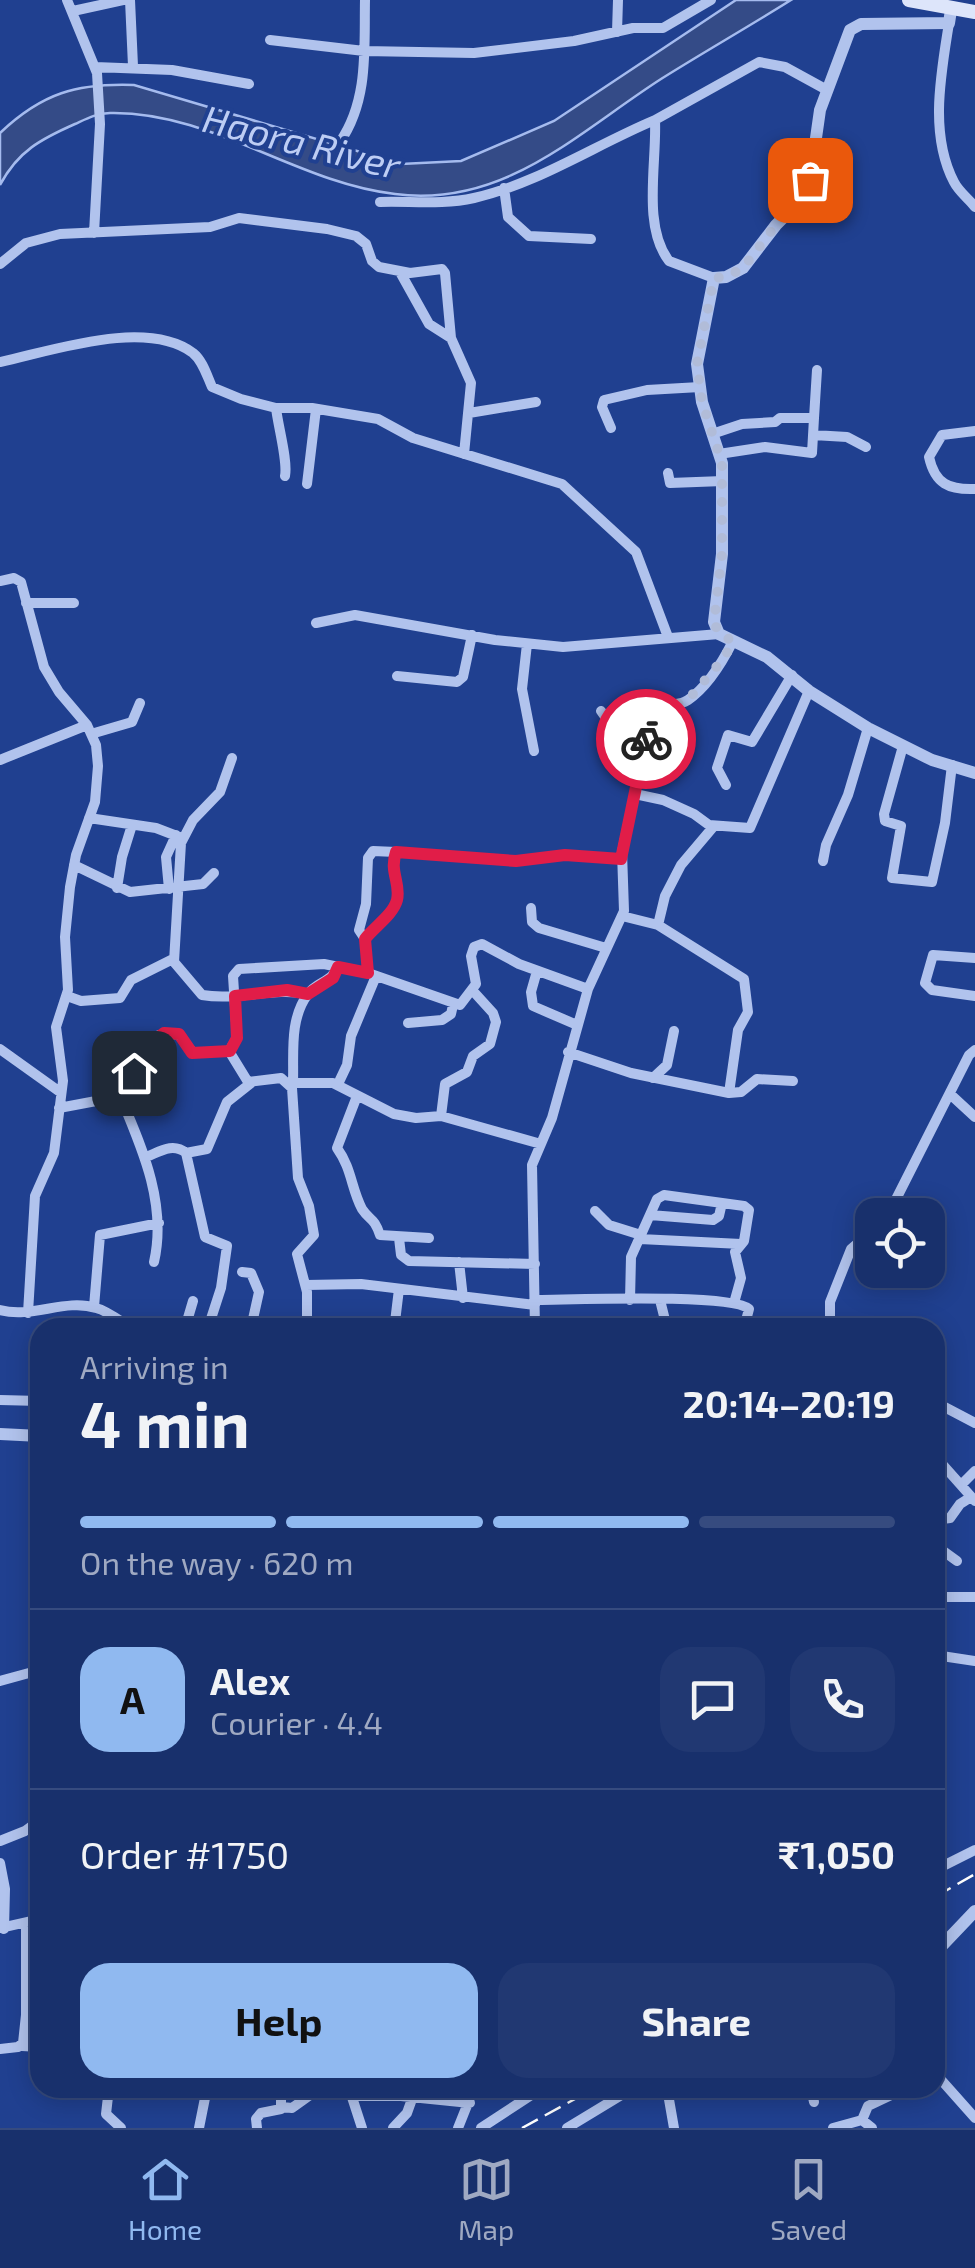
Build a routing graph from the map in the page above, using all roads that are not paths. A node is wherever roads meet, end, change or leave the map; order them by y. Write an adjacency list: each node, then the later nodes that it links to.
1 (126, 0): 6 (street); 12 (street)
2 (366, 0): 11 (street)
3 (618, 0): 9 (street)
4 (711, 0): 9 (street)
5 (909, 0): 8 (main road)
6 (70, 6): 13 (street)
7 (975, 12): 8 (main road)
8 (950, 16): 15 (street); 20 (street)
9 (617, 32): 11 (street)
10 (270, 40): 11 (street)
11 (364, 50): 17 (street)
12 (132, 66): 13 (street); 14 (street)
13 (96, 70): 21 (street)
14 (249, 84)
15 (827, 90): 16 (street); 25 (street)
16 (655, 120): 18 (street); 25 (street)
17 (340, 142)
18 (504, 188): 19 (street); 22 (street)
19 (380, 202)
20 (975, 207)
21 (94, 233): 23 (street); 24 (street)
22 (591, 239)
23 (0, 264)
24 (400, 272): 26 (street); 26 (street)
25 (714, 278): 29 (street)
26 (451, 338): 33 (street)
27 (0, 362): 31 (street)
28 (817, 370): 34 (street)
29 (700, 387): 35 (street); 37 (street)
30 (536, 402): 33 (street)
31 (276, 408): 32 (street); 43 (street)
32 (316, 409): 40 (street); 45 (street)
33 (469, 414): 40 (street)
34 (814, 418): 37 (street); 38 (street)
35 (611, 428)
36 (975, 432): 46 (street)
37 (712, 434): 41 (street)
38 (813, 435): 39 (street); 41 (street)
39 (866, 447)
40 (464, 454): 53 (street)
41 (720, 454): 44 (street)
42 (668, 473): 44 (street)
43 (285, 476)
44 (723, 481): 52 (street)
45 (307, 484)
46 (975, 489)
47 (0, 581): 48 (street)
48 (26, 603): 49 (street); 63 (street)
49 (74, 604)
50 (316, 622): 51 (street)
51 (472, 634): 55 (street); 57 (street)
52 (719, 634): 53 (street); 54 (street)
53 (668, 636): 55 (street)
54 (733, 641): 56 (street); 61 (street)
55 (527, 644): 65 (street)
56 (792, 675): 58 (street); 70 (street)
57 (397, 676)
58 (809, 691): 62 (street); 74 (street)
59 (140, 703): 63 (street)
60 (601, 712): 61 (street)
61 (649, 727): 71 (street)
62 (868, 728): 64 (street); 78 (street)
63 (89, 729): 67 (street); 72 (street)
64 (903, 746): 68 (street); 68 (street)
65 (534, 751)
66 (232, 758): 75 (street)
67 (0, 760)
68 (952, 765): 69 (street)
69 (975, 773)
70 (726, 784)
71 (635, 794): 74 (street); 77 (street)
72 (89, 818): 73 (street); 79 (street)
73 (132, 825): 75 (street); 81 (street)
74 (714, 826): 85 (street)
75 (180, 836): 82 (street)
76 (396, 852): 77 (street); 86 (street); 86 (street)
77 (621, 859): 84 (street)
78 (824, 861)
79 (74, 865): 81 (street); 96 (street)
80 (214, 874): 82 (street)
81 (117, 888): 82 (street)
82 (175, 888): 88 (street)
83 (530, 908): 87 (street)
84 (622, 916): 85 (street); 87 (street)
85 (658, 926): 113 (street)
86 (365, 939): 92 (street)
87 (606, 948): 93 (street)
88 (172, 958): 96 (street); 97 (street)
89 (975, 958): 98 (street)
90 (338, 967): 92 (street); 95 (street); 97 (street)
91 (537, 970): 93 (street); 94 (street); 101 (street)
92 (372, 975): 99 (street); 111 (street)
93 (588, 988): 101 (street)
94 (473, 991): 99 (street); 118 (street)
95 (308, 994): 97 (street); 110 (street)
96 (67, 996): 112 (street)
97 (235, 996): 105 (street)
98 (975, 996)
99 (453, 1005): 100 (street)
100 (408, 1023)
101 (577, 1025): 106 (street)
102 (674, 1030): 107 (street)
103 (0, 1049): 112 (street)
104 (975, 1050): 114 (street)
105 (230, 1051): 109 (street); 116 (street)
106 (568, 1052): 107 (street); 120 (street)
107 (653, 1078): 113 (street)
108 (793, 1080): 113 (street)
109 (251, 1083): 110 (street); 121 (street)
110 (292, 1083): 111 (street); 137 (street)
111 (338, 1084): 115 (street)
112 (60, 1092): 117 (street)
113 (729, 1093)
114 (950, 1094): 119 (street); 123 (street)
115 (357, 1096): 118 (street); 129 (street)
116 (121, 1098): 117 (street); 122 (street)
117 (59, 1108): 147 (street)
118 (442, 1116): 120 (street)
119 (975, 1117)
120 (540, 1144): 135 (street)
121 (186, 1154): 122 (street); 150 (street)
122 (146, 1157): 127 (street)
123 (897, 1198)
124 (722, 1203): 126 (street); 126 (street); 131 (street)
125 (596, 1211): 128 (street)
126 (650, 1215): 128 (street)
127 (159, 1223): 133 (street); 145 (street)
128 (640, 1237): 131 (street); 141 (street)
129 (399, 1238): 130 (street); 134 (street)
130 (430, 1238)
131 (741, 1244): 144 (street)
132 (855, 1246): 157 (street)
133 (154, 1262)
134 (459, 1262): 135 (street); 139 (street)
135 (535, 1264): 143 (street)
136 (242, 1272): 151 (street)
137 (306, 1285): 138 (street); 152 (street)
138 (399, 1289): 139 (street); 153 (street)
139 (463, 1298): 143 (street)
140 (194, 1300): 149 (street)
141 (630, 1300): 142 (street); 143 (street)
142 (660, 1300): 144 (street); 155 (street)
143 (535, 1303): 154 (street)
144 (734, 1304): 156 (street)
145 (94, 1307): 147 (street); 148 (street)
146 (0, 1310): 147 (street)
147 (28, 1313)
148 (108, 1318)
149 (188, 1318)
150 (211, 1318)
151 (253, 1318)
152 (307, 1318)
153 (396, 1318)
154 (535, 1318)
155 (664, 1318)
156 (746, 1318)
157 (830, 1318)
158 (0, 1400): 159 (street)
159 (30, 1401)
160 (945, 1408): 161 (street)
161 (975, 1422)
162 (0, 1434): 163 (street)
163 (30, 1436)
164 (945, 1467): 166 (street)
165 (975, 1470): 166 (street)
166 (961, 1485): 167 (street)
167 (973, 1499): 168 (street)
168 (945, 1519)
169 (945, 1552): 170 (street)
170 (957, 1561)
171 (975, 1597): 172 (street)
172 (945, 1598)
173 (945, 1657): 174 (street)
174 (975, 1662)
175 (30, 1673): 176 (street)
176 (0, 1681)
177 (30, 1827): 178 (street)
178 (0, 1840)
179 (975, 1850): 181 (street)
180 (0, 1863): 185 (street)
181 (945, 1865)
182 (975, 1911): 186 (street)
183 (30, 1924): 184 (street)
184 (26, 1925): 185 (street); 187 (street)
185 (2, 1928)
186 (945, 1942)
187 (22, 2046): 188 (street); 189 (street)
188 (30, 2046)
189 (0, 2049)
190 (945, 2084): 208 (street)
191 (108, 2098): 207 (street)
192 (205, 2098): 212 (street)
193 (282, 2098): 206 (street)
194 (306, 2098): 206 (street)
195 (353, 2098): 214 (street)
196 (403, 2098): 203 (street)
197 (471, 2098): 205 (street)
198 (527, 2098): 217 (street)
199 (616, 2098): 218 (street)
200 (669, 2098): 219 (street)
201 (813, 2098): 204 (street)
202 (885, 2098): 209 (street)
203 (412, 2099): 205 (street); 215 (street)
204 (814, 2102)
205 (470, 2103): 216 (street)
206 (282, 2107): 213 (street)
207 (106, 2114): 210 (street); 211 (street)
208 (975, 2118)
209 (867, 2124): 220 (street)
210 (100, 2128)
211 (122, 2128)
212 (199, 2128)
213 (257, 2128)
214 (362, 2128)
215 (393, 2128)
216 (458, 2128)
217 (481, 2128)
218 (566, 2128)
219 (674, 2128)
220 (833, 2128)

